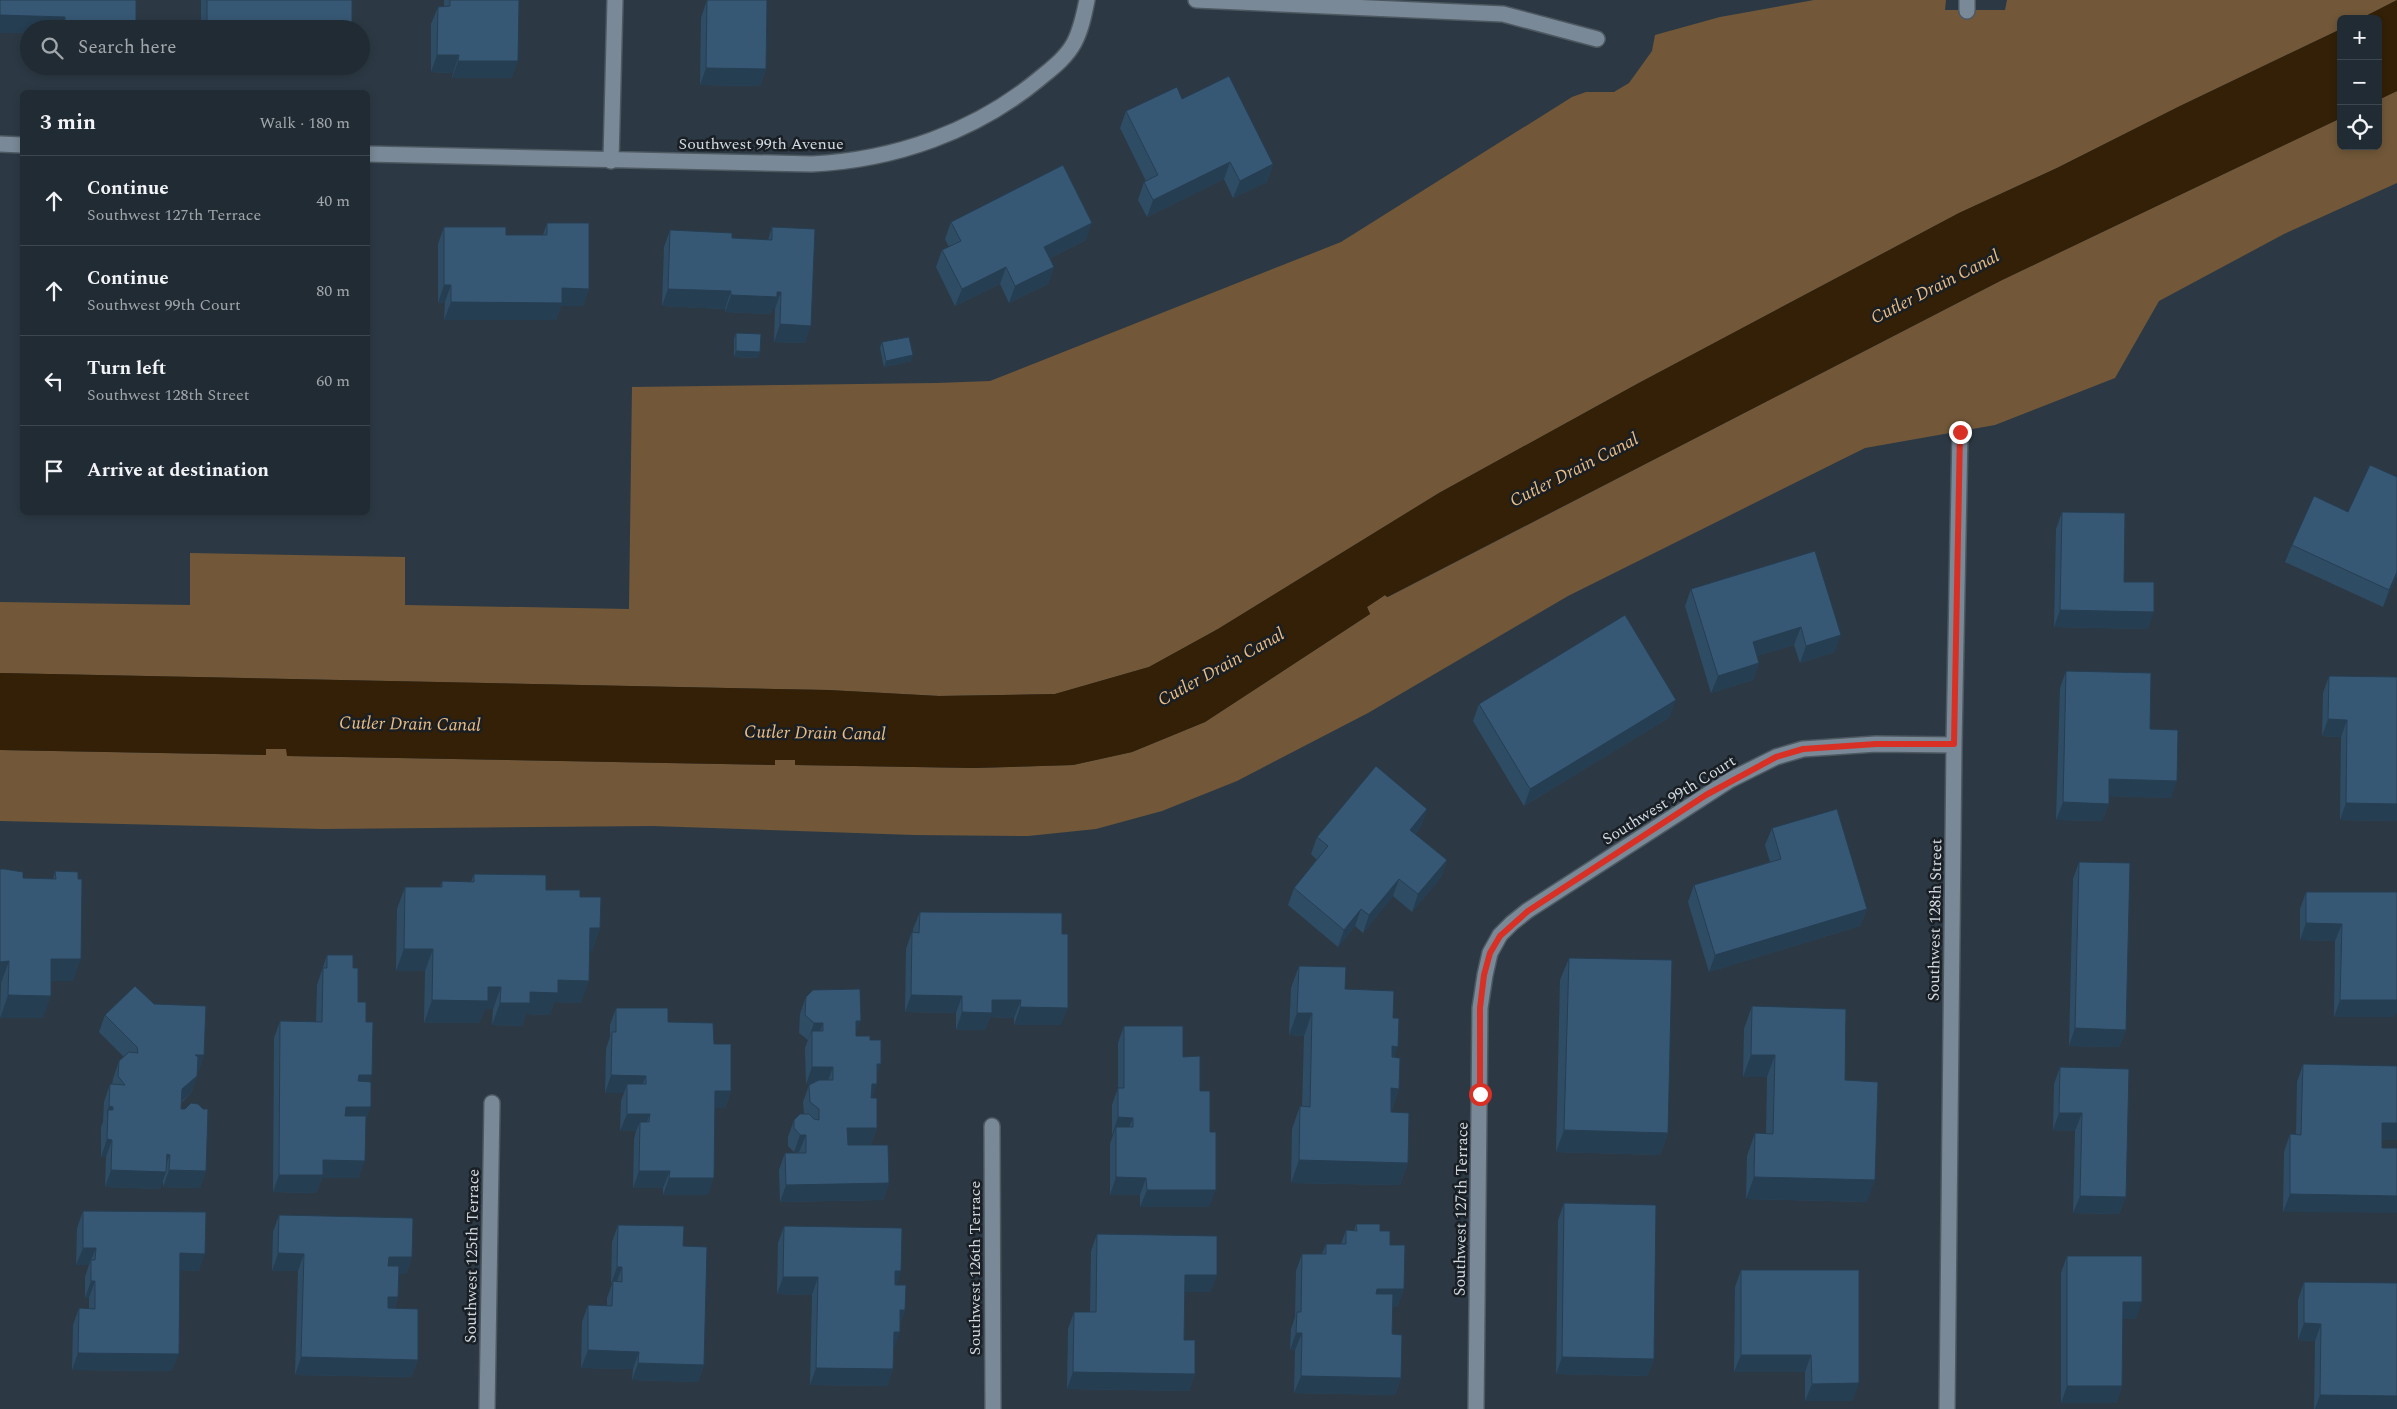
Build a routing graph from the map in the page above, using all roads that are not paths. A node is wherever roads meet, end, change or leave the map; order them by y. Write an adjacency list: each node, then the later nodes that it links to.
1 (614, 0): 8 (street)
2 (1087, 0): 8 (street, Southwest 99th Avenue)
3 (1196, 0): 4 (street)
4 (1597, 39)
5 (0, 144): 6 (street)
6 (20, 145)
7 (370, 154): 8 (street, Southwest 99th Avenue)
8 (611, 161)
9 (1960, 432): 10 (street, Southwest 128th Street)
10 (1954, 744): 11 (street, Southwest 99th Court); 17 (street, Southwest 128th Street)
11 (1558, 891): 16 (street, Southwest 127th Terrace)
12 (492, 1103): 14 (street, Southwest 125th Terrace)
13 (992, 1126): 15 (street, Southwest 126th Terrace)
14 (487, 1409)
15 (993, 1409)
16 (1476, 1409)
17 (1947, 1409)

